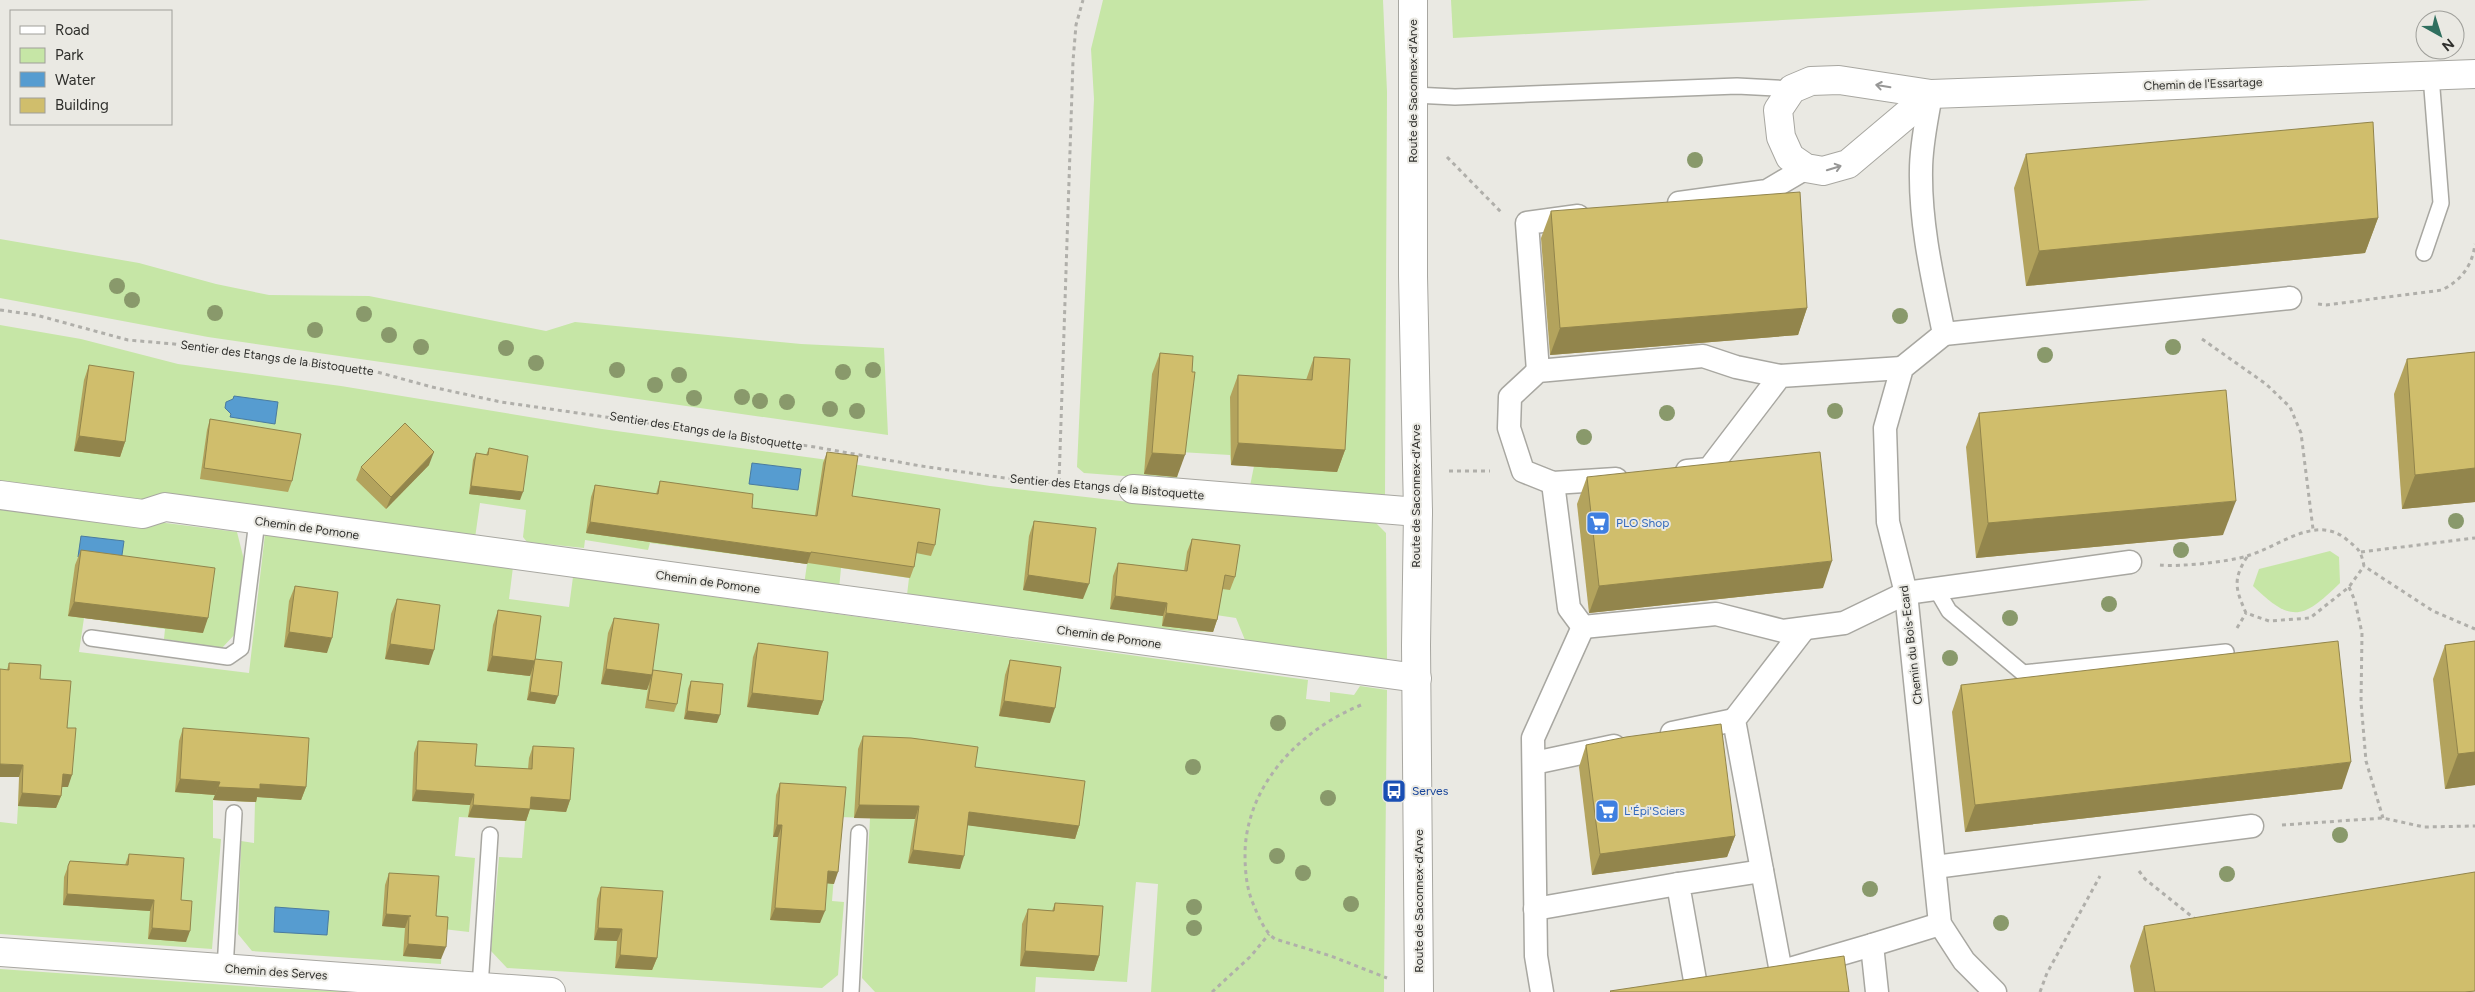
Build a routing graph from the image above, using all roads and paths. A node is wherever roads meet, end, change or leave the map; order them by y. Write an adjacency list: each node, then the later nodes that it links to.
1 (1083, 0): 26 (path)
2 (1414, 0): 7 (street, Route de Saconnex-d'Arve)
3 (2475, 74): 4 (street, Chemin de l'Essartage)
4 (2431, 76): 6 (street, Chemin de l'Essartage); 14 (lane)
5 (1792, 89): 6 (street, Chemin de l'Essartage, one-way to 5); 7 (lane); 9 (street)
6 (1931, 94): 9 (street, one-way to 6); 18 (street)
7 (1414, 95): 8 (street, Route de Saconnex-d'Arve)
8 (1413, 123): 12 (path); 22 (street, Route de Saconnex-d'Arve)
9 (1806, 168): 10 (street)
10 (1662, 205)
11 (1594, 214): 12 (street)
12 (1527, 223): 20 (street)
13 (2475, 244): 15 (path)
14 (2424, 253)
15 (2290, 298): 17 (street)
16 (0, 310): 26 (path, Sentier des Etangs de la Bistoquette)
17 (2187, 310): 18 (street); 32 (path)
18 (1944, 334): 19 (street)
19 (1902, 368): 21 (street); 40 (street, Chemin du Bois-Ecard)
20 (1538, 371): 21 (street); 23 (street)
21 (1780, 376): 24 (street)
22 (1417, 471): 23 (path); 30 (street, Route de Saconnex-d'Arve)
23 (1523, 471): 27 (street)
24 (1664, 474)
25 (1636, 476): 27 (street)
26 (1059, 482): 28 (path, Sentier des Etangs de la Bistoquette)
27 (1553, 483): 41 (street)
28 (1133, 489): 30 (street, Sentier des Etangs de la Bistoquette)
29 (0, 494): 31 (street, Chemin de Pomone)
30 (1418, 512): 46 (street, Route de Saconnex-d'Arve)
31 (257, 521): 44 (lane); 46 (street, Chemin de Pomone)
32 (2313, 529): 34 (path); 35 (path)
33 (2475, 538): 34 (path)
34 (2361, 552): 37 (path)
35 (2247, 556): 36 (path); 39 (path)
36 (2130, 562): 38 (street)
37 (2364, 566): 39 (path); 43 (path)
38 (1935, 587): 40 (street); 45 (lane)
39 (2349, 587): 51 (path)
40 (1906, 593): 42 (street); 57 (street, Chemin du Bois-Ecard)
41 (1583, 627): 42 (street); 49 (street)
42 (1804, 629): 48 (street)
43 (2475, 629)
44 (91, 638)
45 (2226, 652)
46 (1417, 678): 74 (street, Route de Saconnex-d'Arve)
47 (1366, 703): 63 (path)
48 (1734, 720): 49 (street); 58 (street)
49 (1534, 763): 60 (street)
50 (234, 813): 66 (lane)
51 (2383, 818): 52 (path); 53 (path)
52 (2252, 826): 56 (street)
53 (2475, 826)
54 (859, 833): 72 (lane)
55 (490, 835): 70 (lane)
56 (2118, 844): 57 (street); 61 (path); 78 (path)
57 (1934, 868): 62 (street, Chemin du Bois-Ecard)
58 (1762, 871): 59 (street); 64 (street)
59 (1678, 884): 60 (street); 69 (street)
60 (1535, 909): 75 (street)
61 (2198, 922)
62 (1940, 924): 64 (street); 77 (street, Chemin du Bois-Ecard)
63 (1269, 934): 67 (path); 73 (path)
64 (1872, 944): 76 (street)
65 (0, 952): 66 (street, Chemin des Serves)
66 (225, 969): 68 (street, Chemin des Serves)
67 (1388, 978)
68 (396, 986): 70 (street, Chemin des Serves)
69 (1696, 986)
70 (480, 987): 71 (street, Chemin des Serves)
71 (551, 992)
72 (851, 992)
73 (1212, 992)
74 (1419, 992)
75 (1542, 992)
76 (1878, 992)
77 (1995, 992)
78 (2040, 992)

